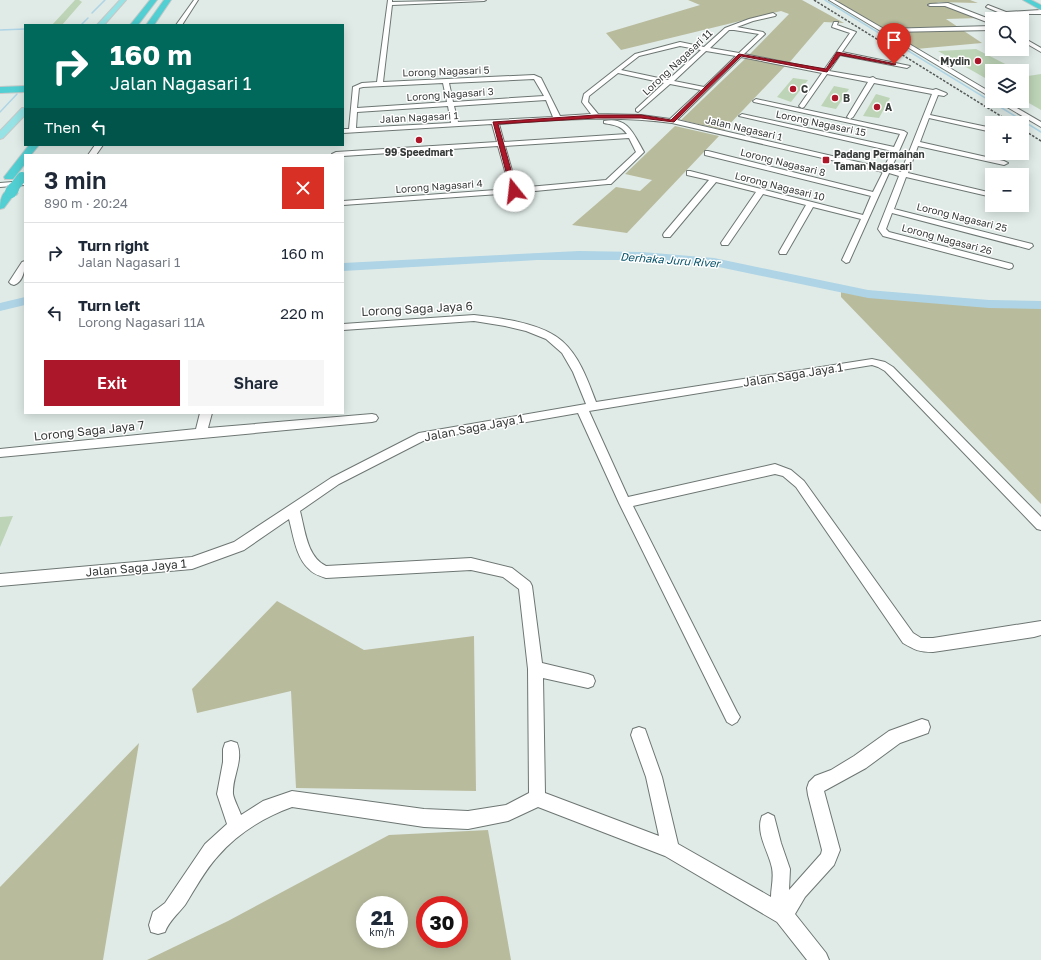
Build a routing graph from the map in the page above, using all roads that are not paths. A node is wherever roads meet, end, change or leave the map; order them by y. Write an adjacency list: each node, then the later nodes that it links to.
1 (123, 0): 20 (main road)
2 (130, 0): 19 (main road)
3 (148, 0): 24 (highway)
4 (154, 0): 24 (highway)
5 (161, 0): 24 (highway)
6 (168, 0): 29 (highway)
7 (196, 0): 30 (street)
8 (484, 0): 12 (street)
9 (830, 0): 35 (street)
10 (1026, 0): 18 (highway)
11 (1034, 0): 13 (highway)
12 (390, 2): 48 (street)
13 (1041, 4)
14 (930, 5): 22 (street)
15 (988, 6): 16 (street)
16 (1003, 12)
17 (1029, 12): 18 (street)
18 (1040, 12)
19 (118, 14): 20 (main road); 28 (main road)
20 (110, 15): 27 (main road)
21 (773, 15): 32 (street, Lorong Nagasari 11)
22 (985, 19)
23 (970, 22): 31 (street)
24 (138, 23)
25 (836, 23): 40 (street)
26 (959, 23): 34 (street)
27 (101, 24)
28 (109, 24)
29 (151, 24)
30 (181, 24)
31 (985, 25)
32 (729, 28): 38 (street, Lorong Nagasari 11); 41 (street, Lorong Nagasari 11)
33 (985, 28): 34 (street)
34 (969, 29): 35 (street); 36 (street)
35 (881, 31): 53 (street)
36 (981, 36)
37 (1030, 44): 39 (street)
38 (705, 48): 41 (street); 43 (street); 47 (street, Lorong Nagasari 11)
39 (1041, 50)
40 (838, 53): 42 (street); 44 (street)
41 (740, 55): 44 (street); 51 (street)
42 (907, 66)
43 (616, 71): 47 (street); 60 (street)
44 (827, 71): 45 (street); 58 (street)
45 (873, 79): 52 (street); 69 (street)
46 (446, 81): 48 (street, Lorong Nagasari 5); 55 (street, Lorong Nagasari 5); 57 (street)
47 (669, 82): 51 (street); 62 (street, Lorong Nagasari 11)
48 (380, 84): 61 (street, Lorong Nagasari 5)
49 (24, 89): 50 (highway)
50 (0, 90)
51 (705, 90): 66 (street)
52 (936, 91): 54 (street); 68 (street)
53 (985, 92)
54 (944, 94)
55 (547, 98): 57 (street, Lorong Nagasari 3); 64 (street)
56 (756, 101): 85 (street)
57 (451, 104): 61 (street, Lorong Nagasari 3); 70 (street)
58 (802, 106)
59 (1012, 108): 74 (street)
60 (592, 109): 62 (street, Jalan Nagasari 1); 64 (street, Jalan Nagasari 1); 65 (street)
61 (354, 110): 76 (street)
62 (638, 110): 66 (street, Jalan Nagasari 1)
63 (24, 111): 81 (main road)
64 (553, 112): 70 (street, Jalan Nagasari 1); 71 (street)
65 (596, 116): 71 (street, Jalan Nagasari 1); 72 (street, Jalan Nagasari 1)
66 (678, 116): 72 (street)
67 (742, 116): 85 (street, Lorong Nagasari 15)
68 (927, 116): 77 (street); 83 (street)
69 (850, 117)
70 (454, 118): 76 (street, Jalan Nagasari 1); 78 (street)
71 (558, 119): 75 (street, Jalan Nagasari 1)
72 (672, 121): 90 (street, Jalan Nagasari 1)
73 (344, 125): 76 (street)
74 (1041, 125)
75 (493, 127): 78 (street, Jalan Nagasari 1); 82 (street); 84 (street)
76 (352, 128): 78 (street, Jalan Nagasari 1); 79 (street, Jalan Nagasari 1)
77 (985, 128)
78 (456, 129): 80 (street)
79 (344, 132)
80 (450, 133)
81 (0, 136)
82 (631, 136): 84 (street); 97 (street, Lorong Nagasari 4)
83 (916, 143): 89 (street); 92 (street)
84 (501, 144): 87 (street); 97 (street)
85 (896, 150): 90 (street)
86 (708, 153): 100 (street, Lorong Nagasari 8)
87 (336, 154)
88 (24, 158): 96 (highway)
89 (1004, 163)
90 (887, 171): 92 (street, Jalan Nagasari 1); 100 (street)
91 (690, 173): 94 (street, Lorong Nagasari 10)
92 (903, 175): 99 (street, Jalan Nagasari 1); 104 (street)
93 (24, 178): 95 (street); 96 (highway, bridge)
94 (714, 179): 98 (street, Lorong Nagasari 10); 106 (street)
95 (0, 185)
96 (5, 191): 103 (highway)
97 (514, 191): 101 (street, Lorong Nagasari 4)
98 (761, 191): 102 (street, Lorong Nagasari 10); 107 (street)
99 (985, 193)
100 (876, 195): 105 (street)
101 (344, 202)
102 (811, 204): 105 (street, Lorong Nagasari 10); 109 (street)
103 (0, 206)
104 (890, 210): 108 (street, Lorong Nagasari 25); 112 (street, Lorong Nagasari 26)
105 (866, 218): 110 (street)
106 (667, 236)
107 (725, 243)
108 (1029, 246)
109 (783, 252)
110 (846, 260)
111 (24, 266): 113 (street)
112 (1009, 266)
113 (14, 282)
114 (344, 326): 115 (street, Lorong Saga Jaya 6)
115 (587, 408): 120 (street, Lorong Saga Jaya 6); 121 (street, Jalan Saga Jaya 1); 122 (street, Jalan Saga Jaya 1)
116 (206, 414): 118 (street)
117 (372, 418): 118 (street, Lorong Saga Jaya 7)
118 (200, 432): 119 (street, Lorong Saga Jaya 7)
119 (0, 453)
120 (626, 503): 124 (street); 127 (street, Lorong Saga Jaya 6)
121 (293, 510): 123 (street, Jalan Saga Jaya 1); 125 (street)
122 (1041, 525)
123 (0, 580)
124 (1041, 628)
125 (535, 669): 126 (street); 131 (street)
126 (588, 681)
127 (732, 718)
128 (922, 727): 135 (street)
129 (639, 735): 134 (street)
130 (231, 749): 133 (street)
131 (536, 798): 133 (street); 134 (street)
132 (768, 822): 135 (street)
133 (237, 827): 136 (street)
134 (670, 849): 135 (street)
135 (784, 915): 137 (street)
136 (158, 925)
137 (819, 960)

